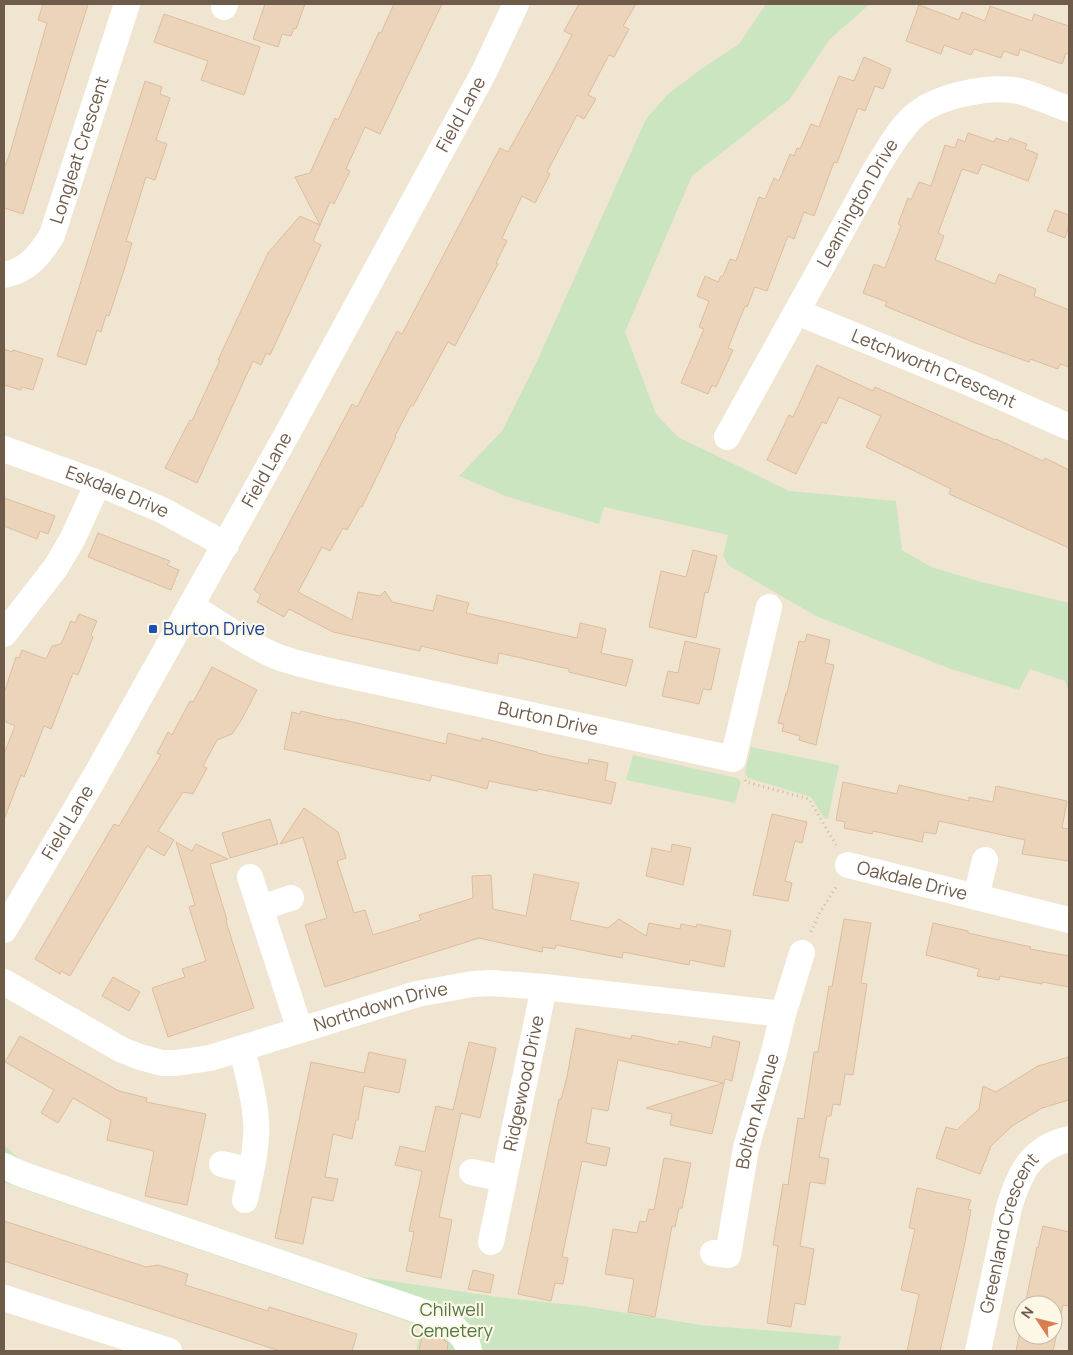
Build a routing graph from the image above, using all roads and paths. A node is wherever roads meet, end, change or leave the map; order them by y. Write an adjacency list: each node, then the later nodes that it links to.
1 (127, 4): 4 (street, Longleat Crescent)
2 (516, 4): 10 (street, Field Lane)
3 (1069, 110): 5 (street, Leamington Drive)
4 (4, 275)
5 (797, 312): 6 (street, Letchworth Crescent); 7 (street, Leamington Drive)
6 (1069, 427)
7 (727, 438)
8 (4, 449): 9 (street, Eskdale Drive)
9 (98, 483): 10 (street, Eskdale Drive); 13 (street)
10 (226, 545): 11 (street, Field Lane)
11 (191, 606): 14 (street, Burton Drive); 23 (street, Field Lane)
12 (768, 606): 14 (street)
13 (4, 634)
14 (733, 759): 15 (path)
15 (809, 799)
16 (984, 860): 19 (street, Oakdale Drive)
17 (848, 866): 19 (street, Oakdale Drive)
18 (250, 877): 21 (street)
19 (976, 897): 22 (street, Oakdale Drive)
20 (291, 898): 21 (street)
21 (260, 908): 28 (street)
22 (1069, 920)
23 (4, 930)
24 (802, 953): 27 (street, Bolton Avenue)
25 (4, 982): 29 (street, Northdown Drive)
26 (544, 988): 27 (street, Northdown Drive); 28 (street, Northdown Drive); 35 (street, Ridgewood Drive)
27 (782, 1014): 38 (street, Bolton Avenue)
28 (300, 1030): 29 (street, Northdown Drive)
29 (242, 1049): 33 (street)
30 (1069, 1139): 42 (street, Greenland Crescent)
31 (222, 1164): 33 (street)
32 (4, 1166): 41 (street)
33 (251, 1171): 36 (street)
34 (472, 1172): 35 (street)
35 (504, 1179): 37 (street, Ridgewood Drive)
36 (245, 1200)
37 (491, 1242)
38 (713, 1253)
39 (4, 1298): 40 (street)
40 (170, 1351)
41 (469, 1351)
42 (978, 1351)

